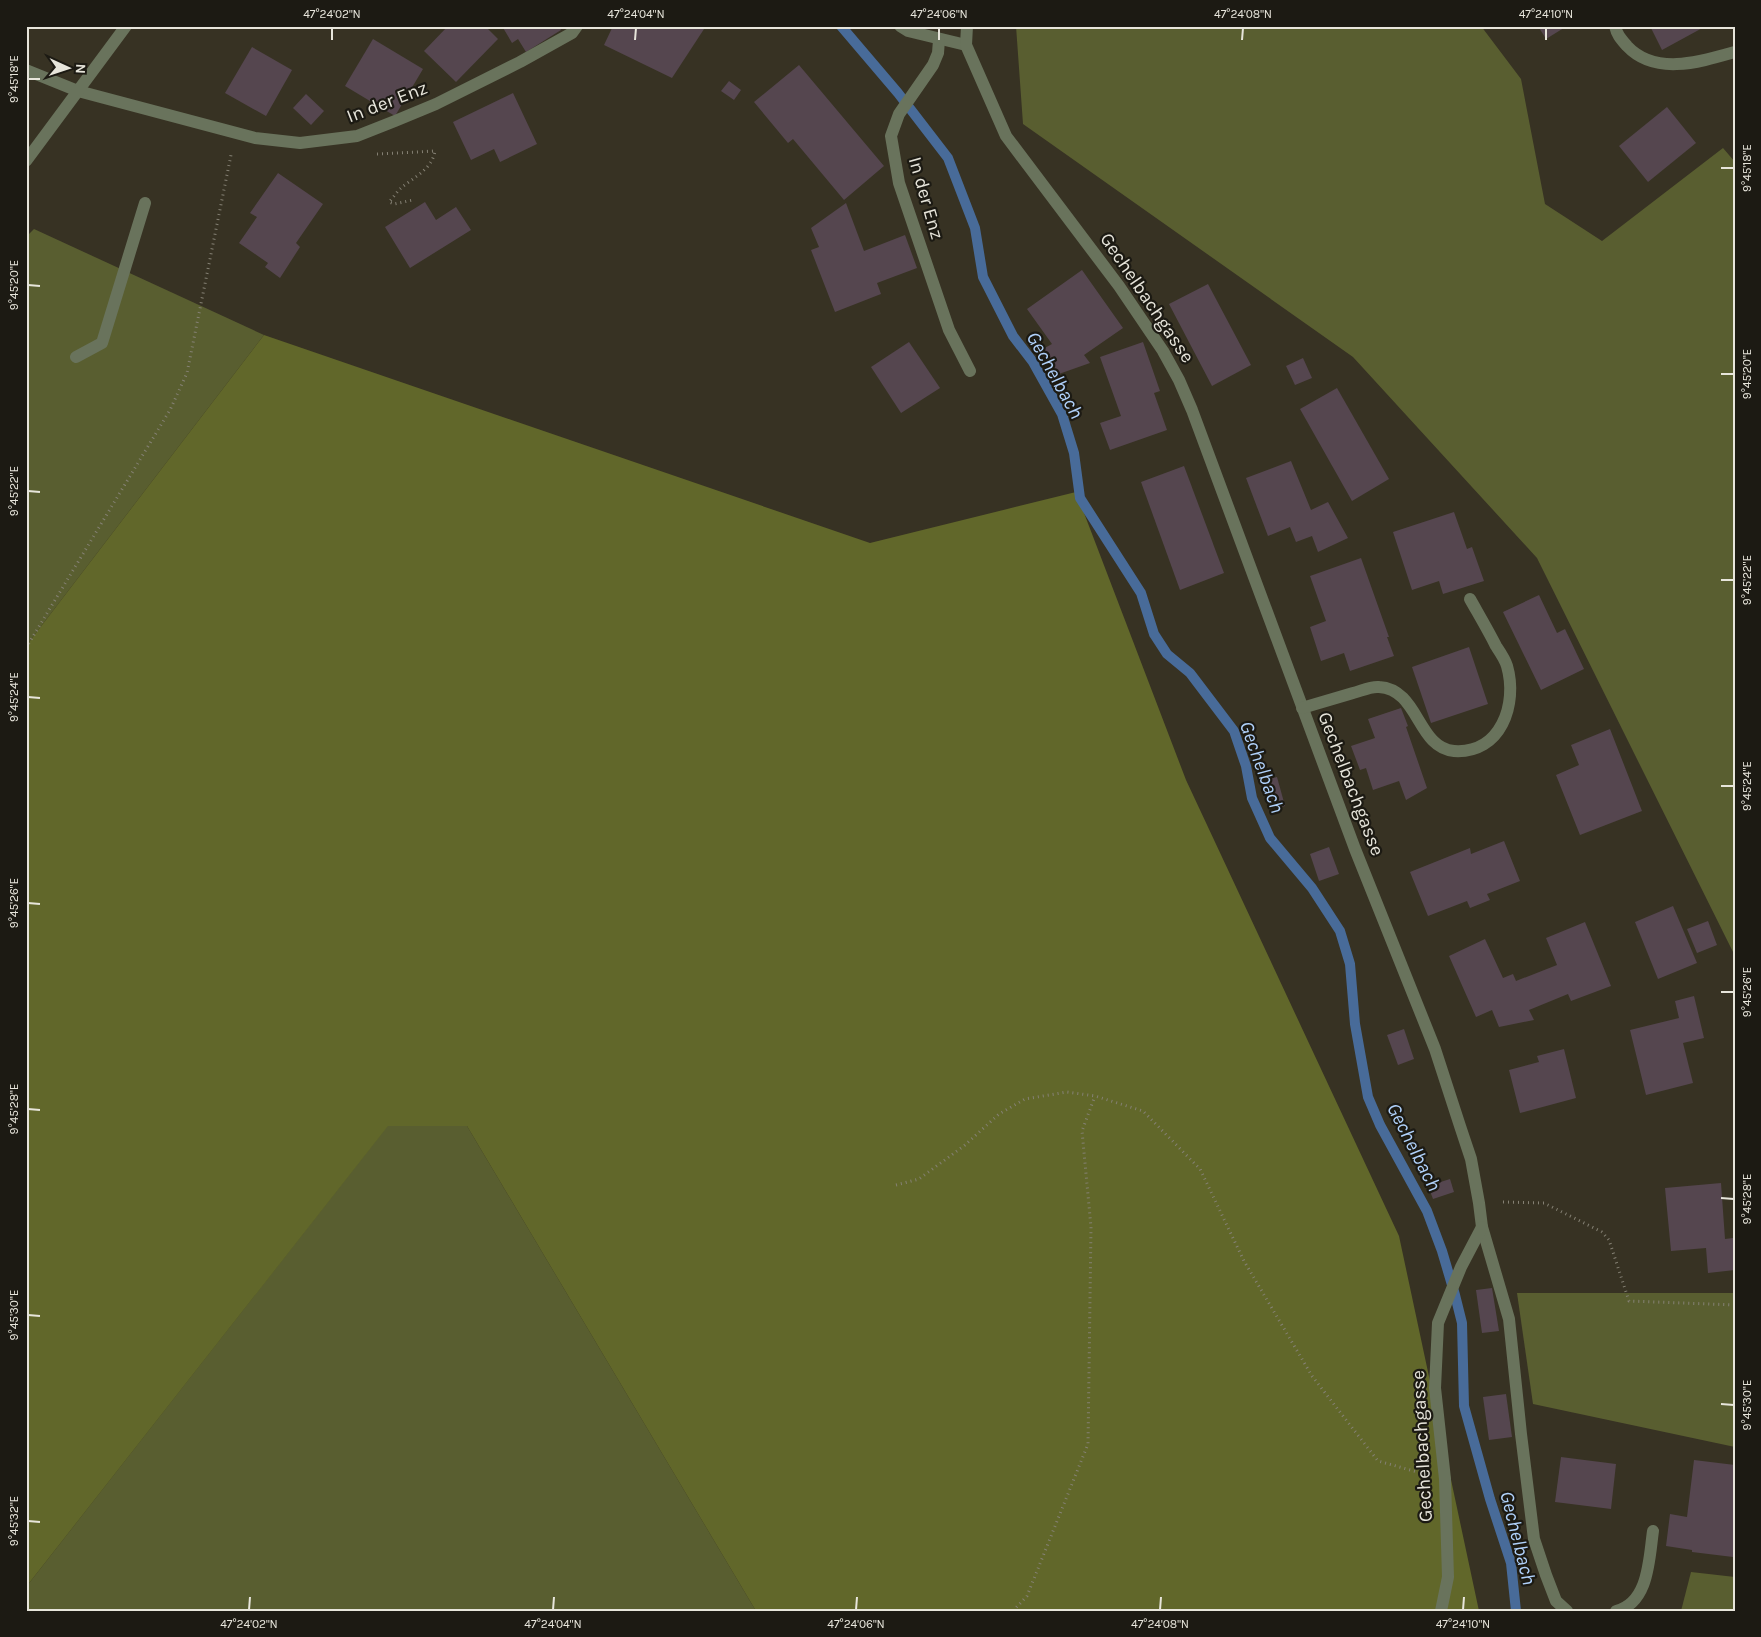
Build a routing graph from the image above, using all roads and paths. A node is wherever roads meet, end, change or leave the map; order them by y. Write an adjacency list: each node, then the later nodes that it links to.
1 (126, 26): 10 (street)
2 (577, 26): 11 (street, In der Enz)
3 (900, 26): 6 (street)
4 (967, 26): 7 (street, Gechelbachgasse)
5 (1615, 26): 8 (street)
6 (939, 40): 7 (street); 17 (street, In der Enz)
7 (966, 45): 20 (street, Gechelbachgasse)
8 (1735, 52)
9 (26, 70): 10 (street, In der Enz)
10 (78, 91): 11 (street, In der Enz); 13 (street)
11 (235, 132): 19 (path)
12 (376, 154): 14 (path)
13 (26, 161)
14 (413, 200)
15 (145, 202): 16 (street)
16 (76, 357)
17 (970, 371)
18 (1470, 599): 20 (street)
19 (26, 648)
20 (1302, 708): 23 (street, Gechelbachgasse)
21 (1095, 1096): 22 (path); 26 (path); 28 (path)
22 (896, 1185)
23 (1479, 1203): 24 (street, Gechelbachgasse); 25 (path)
24 (1482, 1227): 26 (street, Gechelbachgasse); 30 (street)
25 (1735, 1305)
26 (1445, 1479): 29 (street, Gechelbachgasse)
27 (1653, 1531): 31 (street)
28 (1013, 1611)
29 (1441, 1611)
30 (1567, 1611)
31 (1616, 1611)

